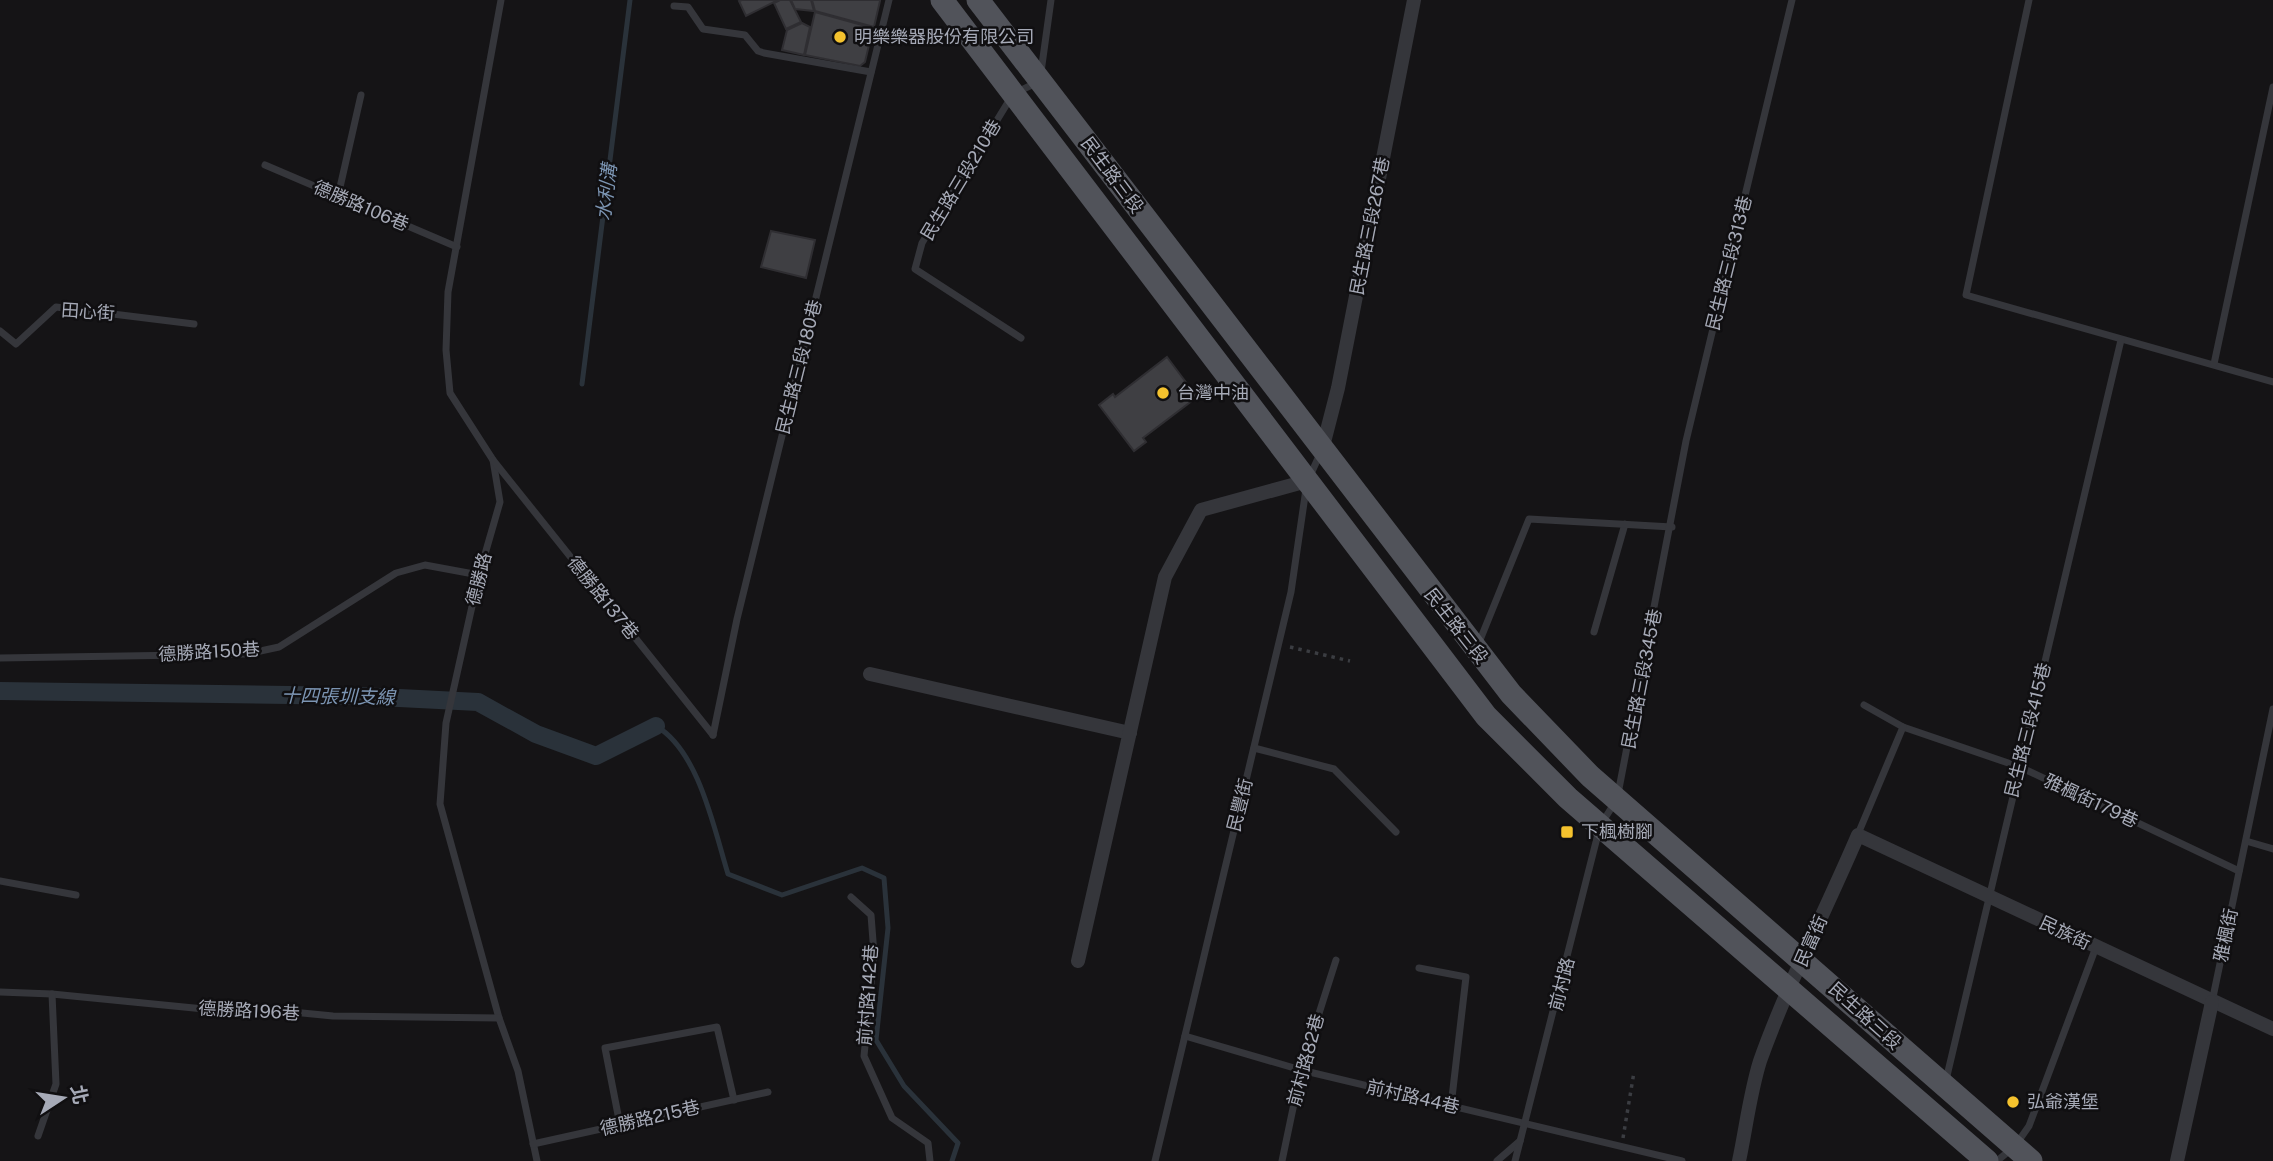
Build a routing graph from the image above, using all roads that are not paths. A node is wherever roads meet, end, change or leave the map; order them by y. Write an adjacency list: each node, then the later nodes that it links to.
1 (501, 0): 17 (lane, 德勝路)
2 (889, 0): 10 (lane, 民生路三段180巷)
3 (942, 0): 13 (main road, 民生路三段)
4 (978, 0): 11 (main road, 民生路三段)
5 (1051, 0): 11 (lane)
6 (1415, 0): 24 (street, 民生路三段267巷)
7 (1792, 0): 28 (lane, 民生路三段313巷)
8 (2029, 0): 21 (lane)
9 (674, 6): 10 (lane)
10 (871, 72): 38 (lane, 民生路三段180巷)
11 (1040, 81): 13 (lane); 24 (main road, 民生路三段)
12 (2273, 87): 22 (lane)
13 (1013, 94): 20 (lane, 民生路三段210巷); 26 (main road, 民生路三段)
14 (360, 95): 16 (lane)
15 (265, 165): 16 (lane, 德勝路106巷)
16 (338, 196): 17 (lane, 德勝路106巷)
17 (457, 247): 25 (lane, 德勝路)
18 (194, 324): 19 (lane, 田心街)
19 (0, 331)
20 (1021, 338)
21 (2120, 340): 22 (lane); 40 (lane, 民生路三段415巷)
22 (2214, 364): 23 (lane)
23 (2273, 382)
24 (1322, 450): 26 (lane, 民豐街); 31 (main road, 民生路三段)
25 (493, 460): 29 (lane, 德勝路); 38 (lane, 德勝路137巷)
26 (1307, 481): 37 (street); 39 (lane, 民豐街); 42 (main road, 民生路三段)
27 (1625, 524): 28 (lane); 30 (lane); 31 (lane)
28 (1672, 527): 41 (lane, 民生路三段345巷)
29 (479, 575): 32 (lane, 德勝路150巷); 61 (lane, 德勝路)
30 (1594, 632)
31 (1475, 651): 41 (main road, 民生路三段)
32 (0, 658)
33 (870, 674): 37 (street)
34 (1864, 705): 36 (lane, 雅楓街179巷)
35 (2273, 709): 45 (lane, 雅楓街)
36 (1903, 727): 40 (lane, 雅楓街179巷); 44 (lane, 民富街)
37 (1130, 733): 54 (street)
38 (713, 735)
39 (1254, 748): 43 (lane); 63 (lane, 民豐街)
40 (2020, 767): 47 (lane, 雅楓街179巷); 50 (lane, 民生路三段415巷)
41 (1617, 799): 42 (lane, 民生路三段345巷); 55 (main road, 民生路三段)
42 (1600, 826): 57 (main road, 民生路三段); 69 (lane, 前村路)
43 (1396, 832)
44 (1858, 835): 50 (street, 民族街); 55 (street, 民富街)
45 (2246, 841): 46 (lane); 47 (lane, 雅楓街)
46 (2273, 849)
47 (2239, 870): 60 (lane, 雅楓街)
48 (0, 881): 49 (lane)
49 (76, 895)
50 (1987, 896): 52 (street, 民族街); 67 (lane, 民生路三段415巷)
51 (851, 897): 76 (lane, 前村路142巷)
52 (2096, 947): 60 (street, 民族街); 74 (lane)
53 (1336, 960): 64 (lane, 前村路82巷)
54 (1078, 961)
55 (1804, 961): 57 (street, 民富街); 67 (main road, 民生路三段)
56 (1419, 968): 68 (lane)
57 (1788, 989): 67 (main road, 民生路三段); 82 (street, 民富街)
58 (0, 992): 59 (lane, 德勝路196巷)
59 (52, 993): 61 (lane, 德勝路196巷); 71 (lane)
60 (2212, 1002): 62 (street, 民族街); 85 (street, 雅楓街)
61 (499, 1018): 73 (lane, 德勝路)
62 (2273, 1029)
63 (1185, 1036): 64 (lane, 前村路44巷); 77 (lane, 民豐街)
64 (1301, 1070): 68 (lane, 前村路44巷); 78 (lane, 前村路82巷)
65 (768, 1092): 66 (lane, 德勝路215巷)
66 (734, 1100): 70 (lane, 德勝路215巷); 70 (lane)
67 (1941, 1105): 74 (main road, 民生路三段); 83 (main road, 民生路三段)
68 (1451, 1106): 69 (lane, 前村路44巷)
69 (1526, 1124): 72 (lane, 前村路); 81 (lane, 前村路44巷)
70 (620, 1125): 73 (lane, 德勝路215巷)
71 (37, 1136)
72 (1521, 1140): 79 (lane); 80 (lane, 前村路)
73 (533, 1144): 75 (lane, 德勝路)
74 (2023, 1154): 84 (lane)
75 (537, 1161)
76 (930, 1161)
77 (1155, 1161)
78 (1282, 1161)
79 (1497, 1161)
80 (1515, 1161)
81 (1682, 1161)
82 (1739, 1161)
83 (1987, 1161)
84 (1997, 1161)
85 (2178, 1161)

